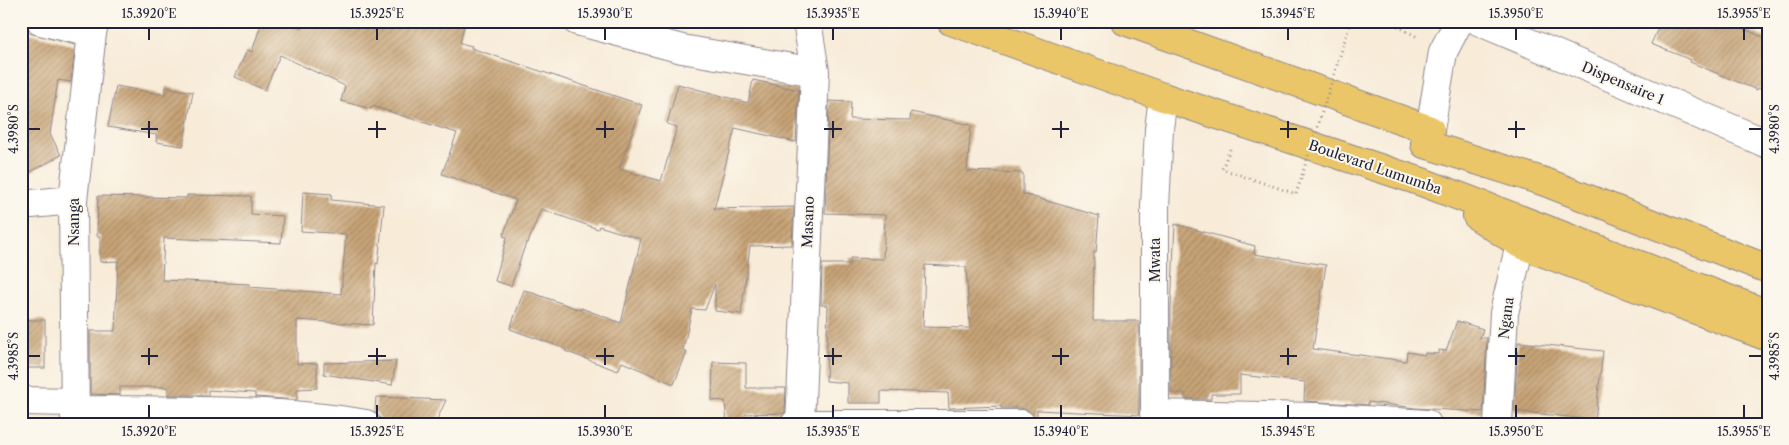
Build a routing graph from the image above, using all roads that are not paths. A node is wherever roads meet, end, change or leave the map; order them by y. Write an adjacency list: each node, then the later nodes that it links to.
1 (41, 21): 8 (street)
2 (578, 21): 9 (street)
3 (806, 21): 9 (street, Masano)
4 (951, 21): 10 (highway, Boulevard Lumumba)
5 (1125, 21): 11 (highway)
6 (1459, 21): 11 (street)
7 (1478, 21): 12 (street, Dispensaire 1)
8 (93, 27): 13 (street, Nsanga)
9 (815, 72): 25 (street, Masano)
10 (1163, 97): 15 (highway, Boulevard Lumumba); 22 (street, Mwata)
11 (1428, 137): 16 (highway); 17 (highway)
12 (1768, 144)
13 (73, 200): 14 (street); 21 (street, Nsanga)
14 (21, 205)
15 (1527, 234): 18 (highway); 19 (highway); 28 (street, Ngana)
16 (1768, 254)
17 (1768, 270)
18 (1768, 314)
19 (1768, 337)
20 (21, 401): 21 (street)
21 (75, 412): 23 (street)
22 (1154, 419): 27 (street)
23 (366, 424)
24 (795, 424): 25 (street)
25 (800, 424): 26 (street)
26 (1021, 424)
27 (1427, 424)
28 (1498, 424)

